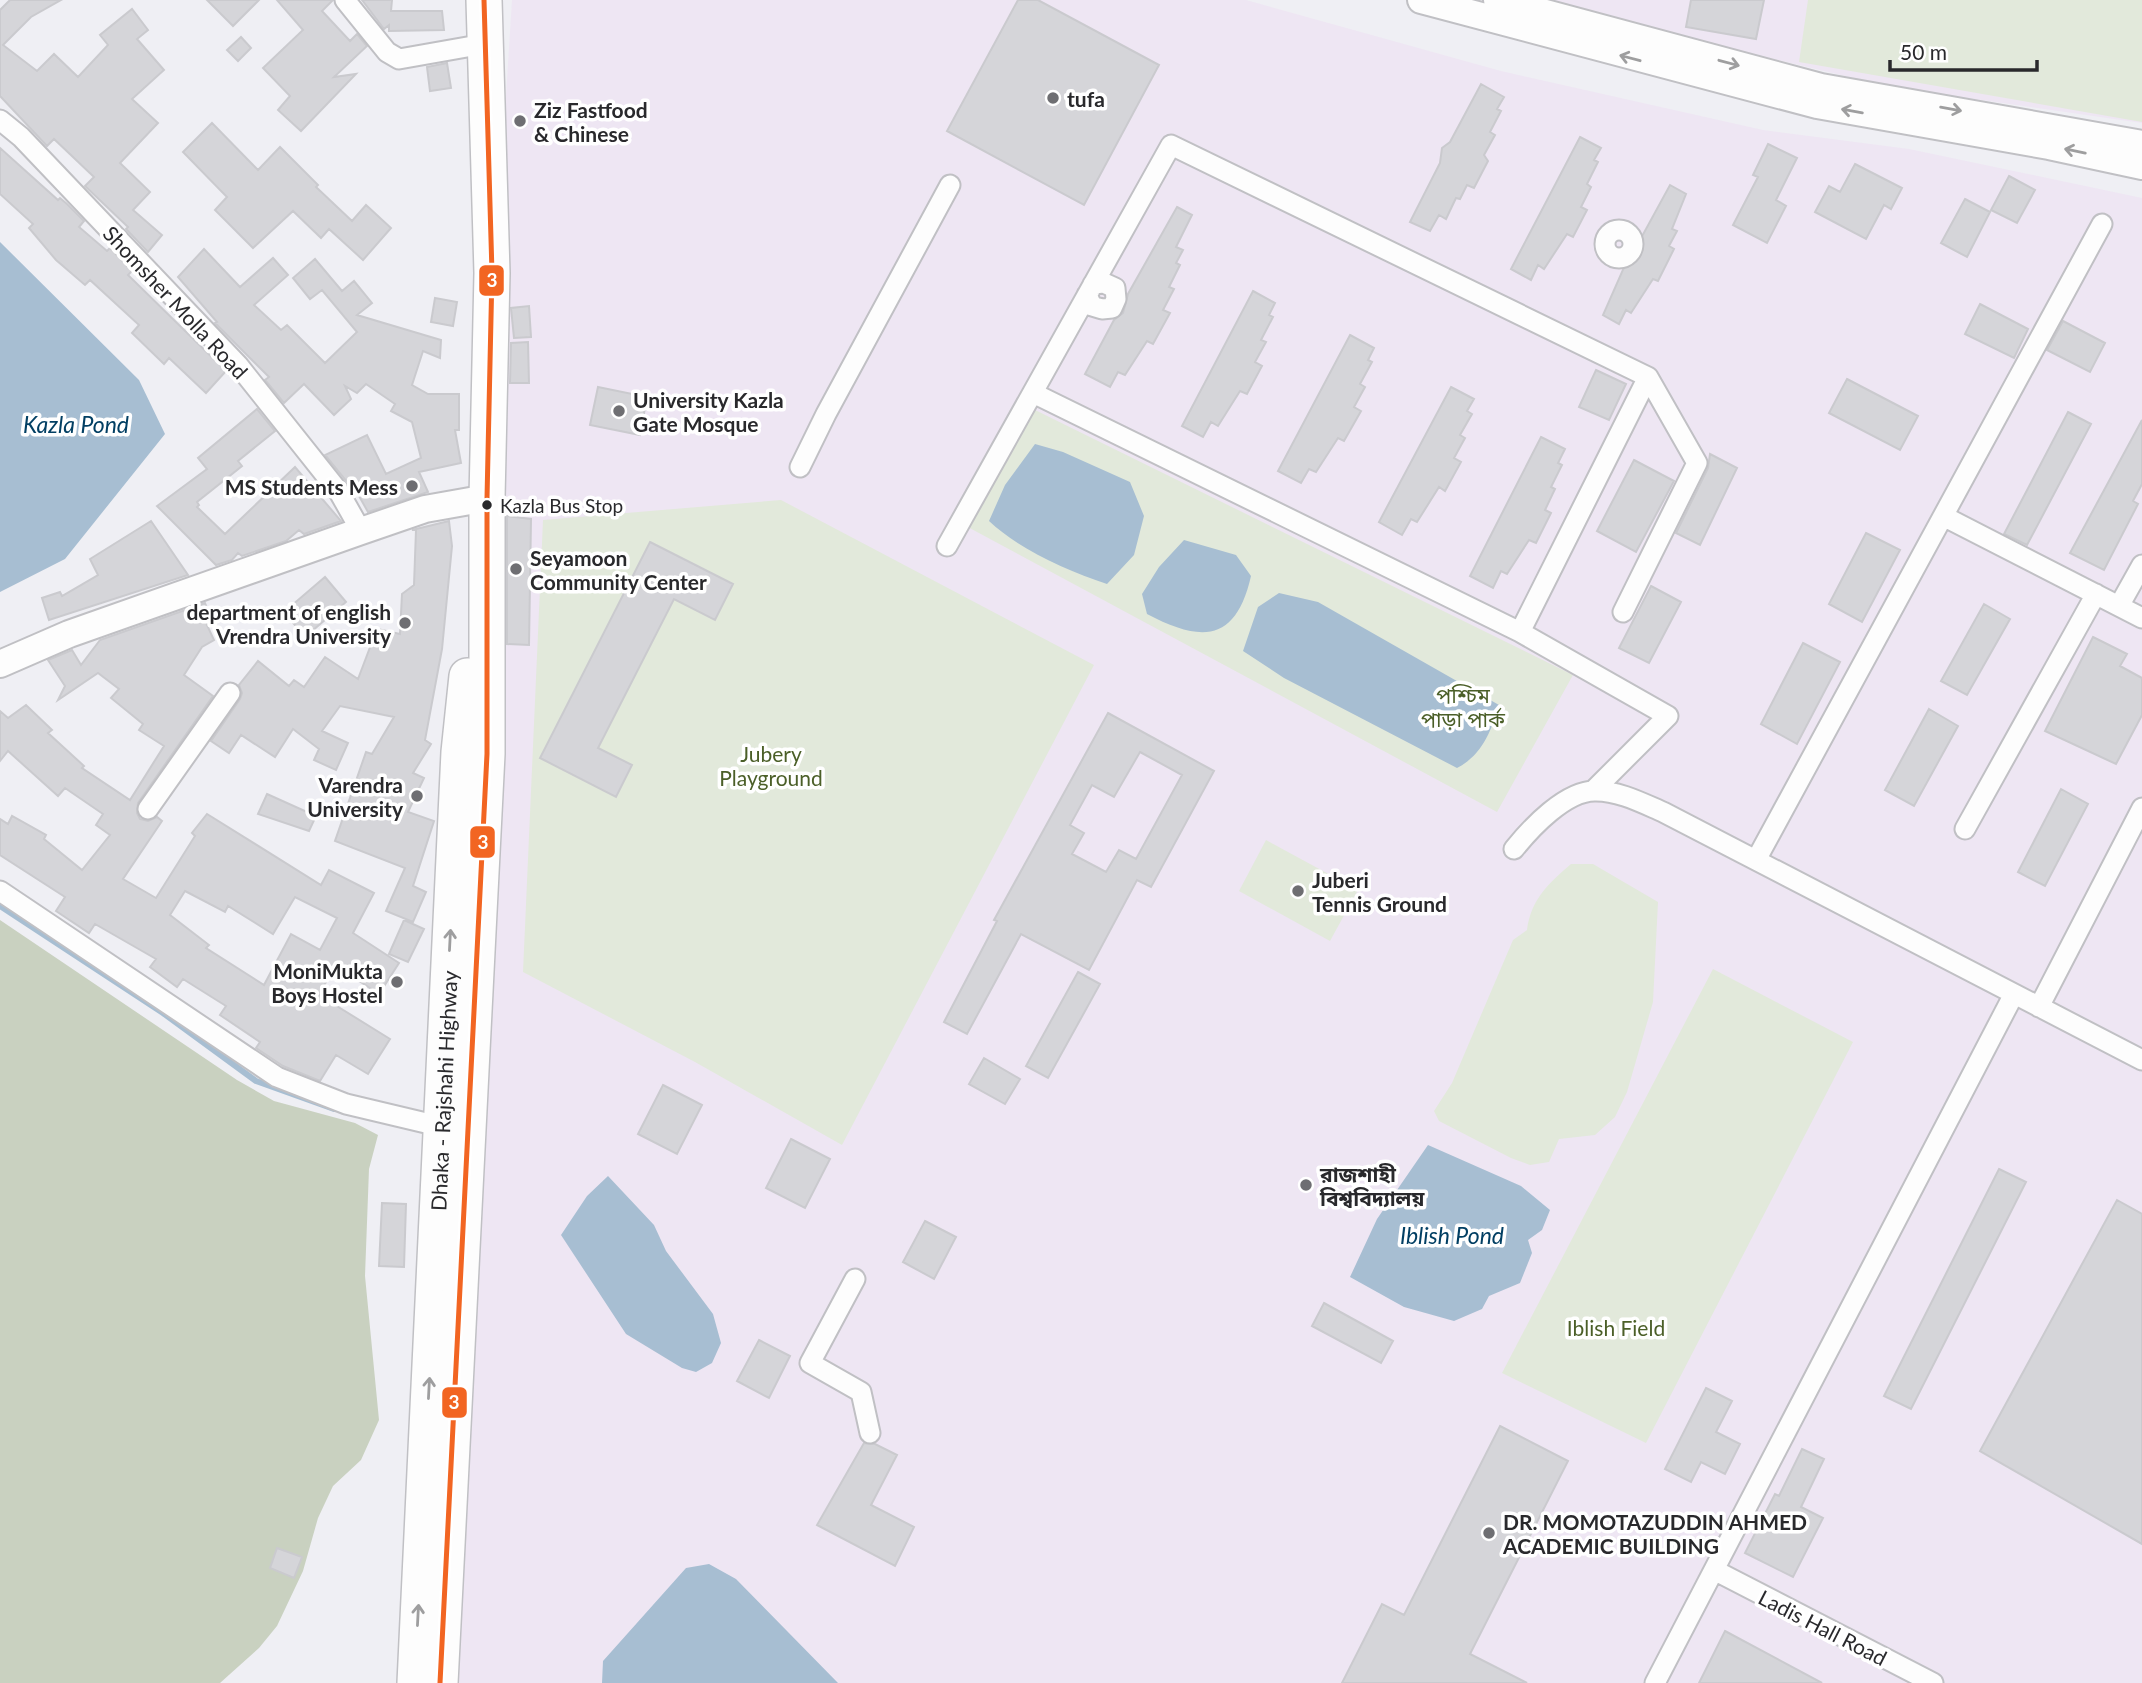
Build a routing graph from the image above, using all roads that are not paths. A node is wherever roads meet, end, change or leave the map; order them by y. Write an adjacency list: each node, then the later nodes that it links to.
1 (345, 0): 5 (street)
2 (484, 0): 5 (highway, Dhaka - Rajshahi Highway)
3 (1421, 0): 8 (main road, one-way to 3)
4 (1497, 0): 7 (main road, one-way to 7)
5 (484, 44): 14 (highway, Dhaka - Rajshahi Highway)
6 (0, 120): 16 (street, Shomsher Molla Road)
7 (2142, 144)
8 (2142, 166)
9 (950, 185): 13 (street)
10 (2102, 224): 15 (street)
11 (1648, 377): 12 (street); 21 (street); 23 (street)
12 (1033, 393): 17 (street); 23 (street)
13 (800, 467)
14 (487, 498): 16 (main road); 36 (highway, Dhaka - Rajshahi Highway)
15 (1945, 517): 19 (street); 31 (street)
16 (361, 531): 24 (main road)
17 (947, 546)
18 (2142, 565): 20 (street)
19 (2096, 594): 20 (street); 29 (street)
20 (2119, 606): 22 (street)
21 (1623, 612)
22 (2142, 618)
23 (1520, 632): 26 (street)
24 (0, 664)
25 (230, 693): 27 (street)
26 (1594, 790): 30 (street); 31 (street)
27 (148, 808)
28 (2142, 808): 34 (street)
29 (1965, 829)
30 (1514, 849)
31 (1756, 860): 33 (street)
32 (0, 891): 36 (street)
33 (2014, 994): 34 (street); 39 (street)
34 (2039, 1007): 35 (street)
35 (2140, 1054)
36 (455, 1130): 40 (highway, Dhaka - Rajshahi Highway, one-way to 36); 41 (highway, Dhaka - Rajshahi Highway)
37 (855, 1279): 38 (street)
38 (870, 1433)
39 (1714, 1570): 42 (street); 43 (street, Ladis Hall Road)
40 (415, 1683)
41 (440, 1683)
42 (1655, 1683)
43 (1933, 1683)

